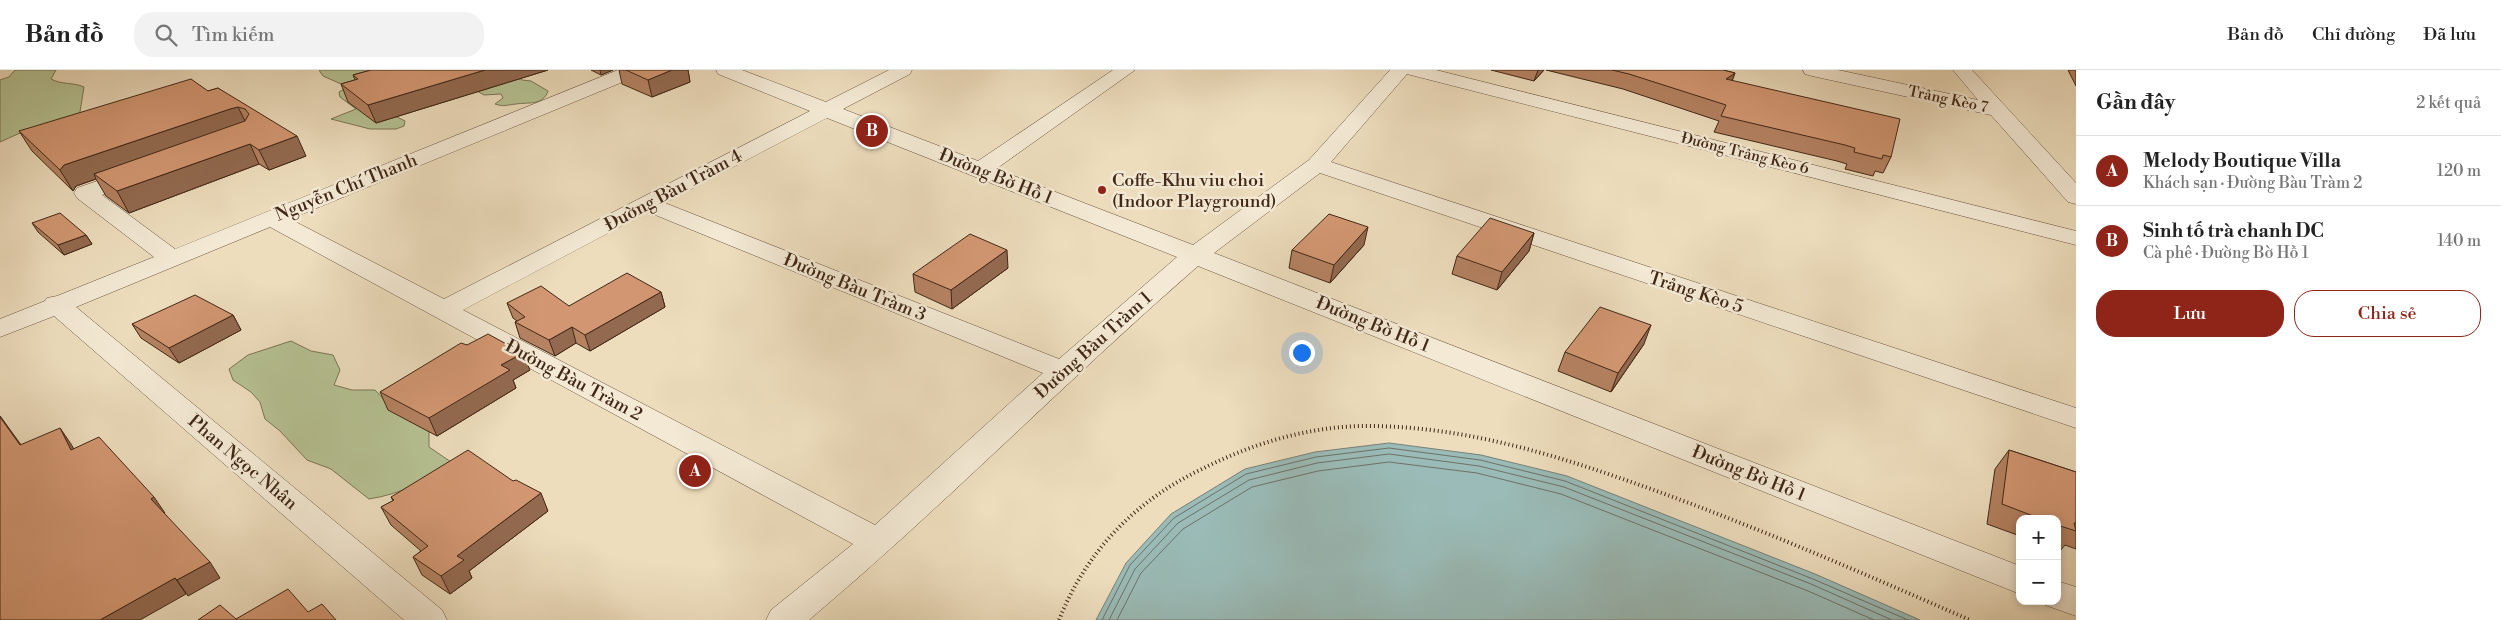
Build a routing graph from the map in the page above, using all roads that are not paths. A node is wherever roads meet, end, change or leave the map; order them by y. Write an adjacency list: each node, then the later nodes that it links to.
1 (635, 70): 16 (street, Nguyễn Chí Thanh)
2 (725, 70): 9 (street, Đường Bờ Hồ 1)
3 (903, 70): 9 (street, Đường Bàu Tràm 4)
4 (1126, 70): 13 (street)
5 (1400, 70): 11 (street, Đường Bàu Tràm 1)
6 (1413, 70): 17 (street, Đường Trảng Kèo 6)
7 (1812, 70): 10 (street, Trảng Kèo 7)
8 (1962, 70): 10 (street)
9 (827, 109): 13 (street, Đường Bờ Hồ 1); 15 (street, Đường Bàu Tràm 4)
10 (1996, 110): 14 (street)
11 (1317, 165): 18 (street, Đường Bàu Tràm 1); 24 (street, Trảng Kèo 5)
12 (157, 168): 19 (street)
13 (980, 170): 18 (street, Đường Bờ Hồ 1)
14 (2076, 197)
15 (646, 204): 21 (street, Đường Bàu Tràm 4); 23 (street, Đường Bàu Tràm 3)
16 (270, 218): 19 (street, Nguyễn Chí Thanh); 21 (street, Đường Bàu Tràm 2)
17 (2076, 238)
18 (1195, 256): 23 (street, Đường Bàu Tràm 1); 26 (street, Đường Bờ Hồ 1)
19 (172, 258): 20 (street, Nguyễn Chí Thanh)
20 (56, 304): 22 (street, Nguyễn Chí Thanh); 29 (street, Phan Ngọc Nhân)
21 (443, 310): 25 (street, Đường Bàu Tràm 2)
22 (0, 329)
23 (1062, 371): 25 (street, Đường Bàu Tràm 1)
24 (2076, 418)
25 (878, 541): 30 (street, Đường Bàu Tràm 1)
26 (2016, 578)
27 (2061, 596): 28 (street)
28 (2076, 602)
29 (429, 620)
30 (784, 620)

